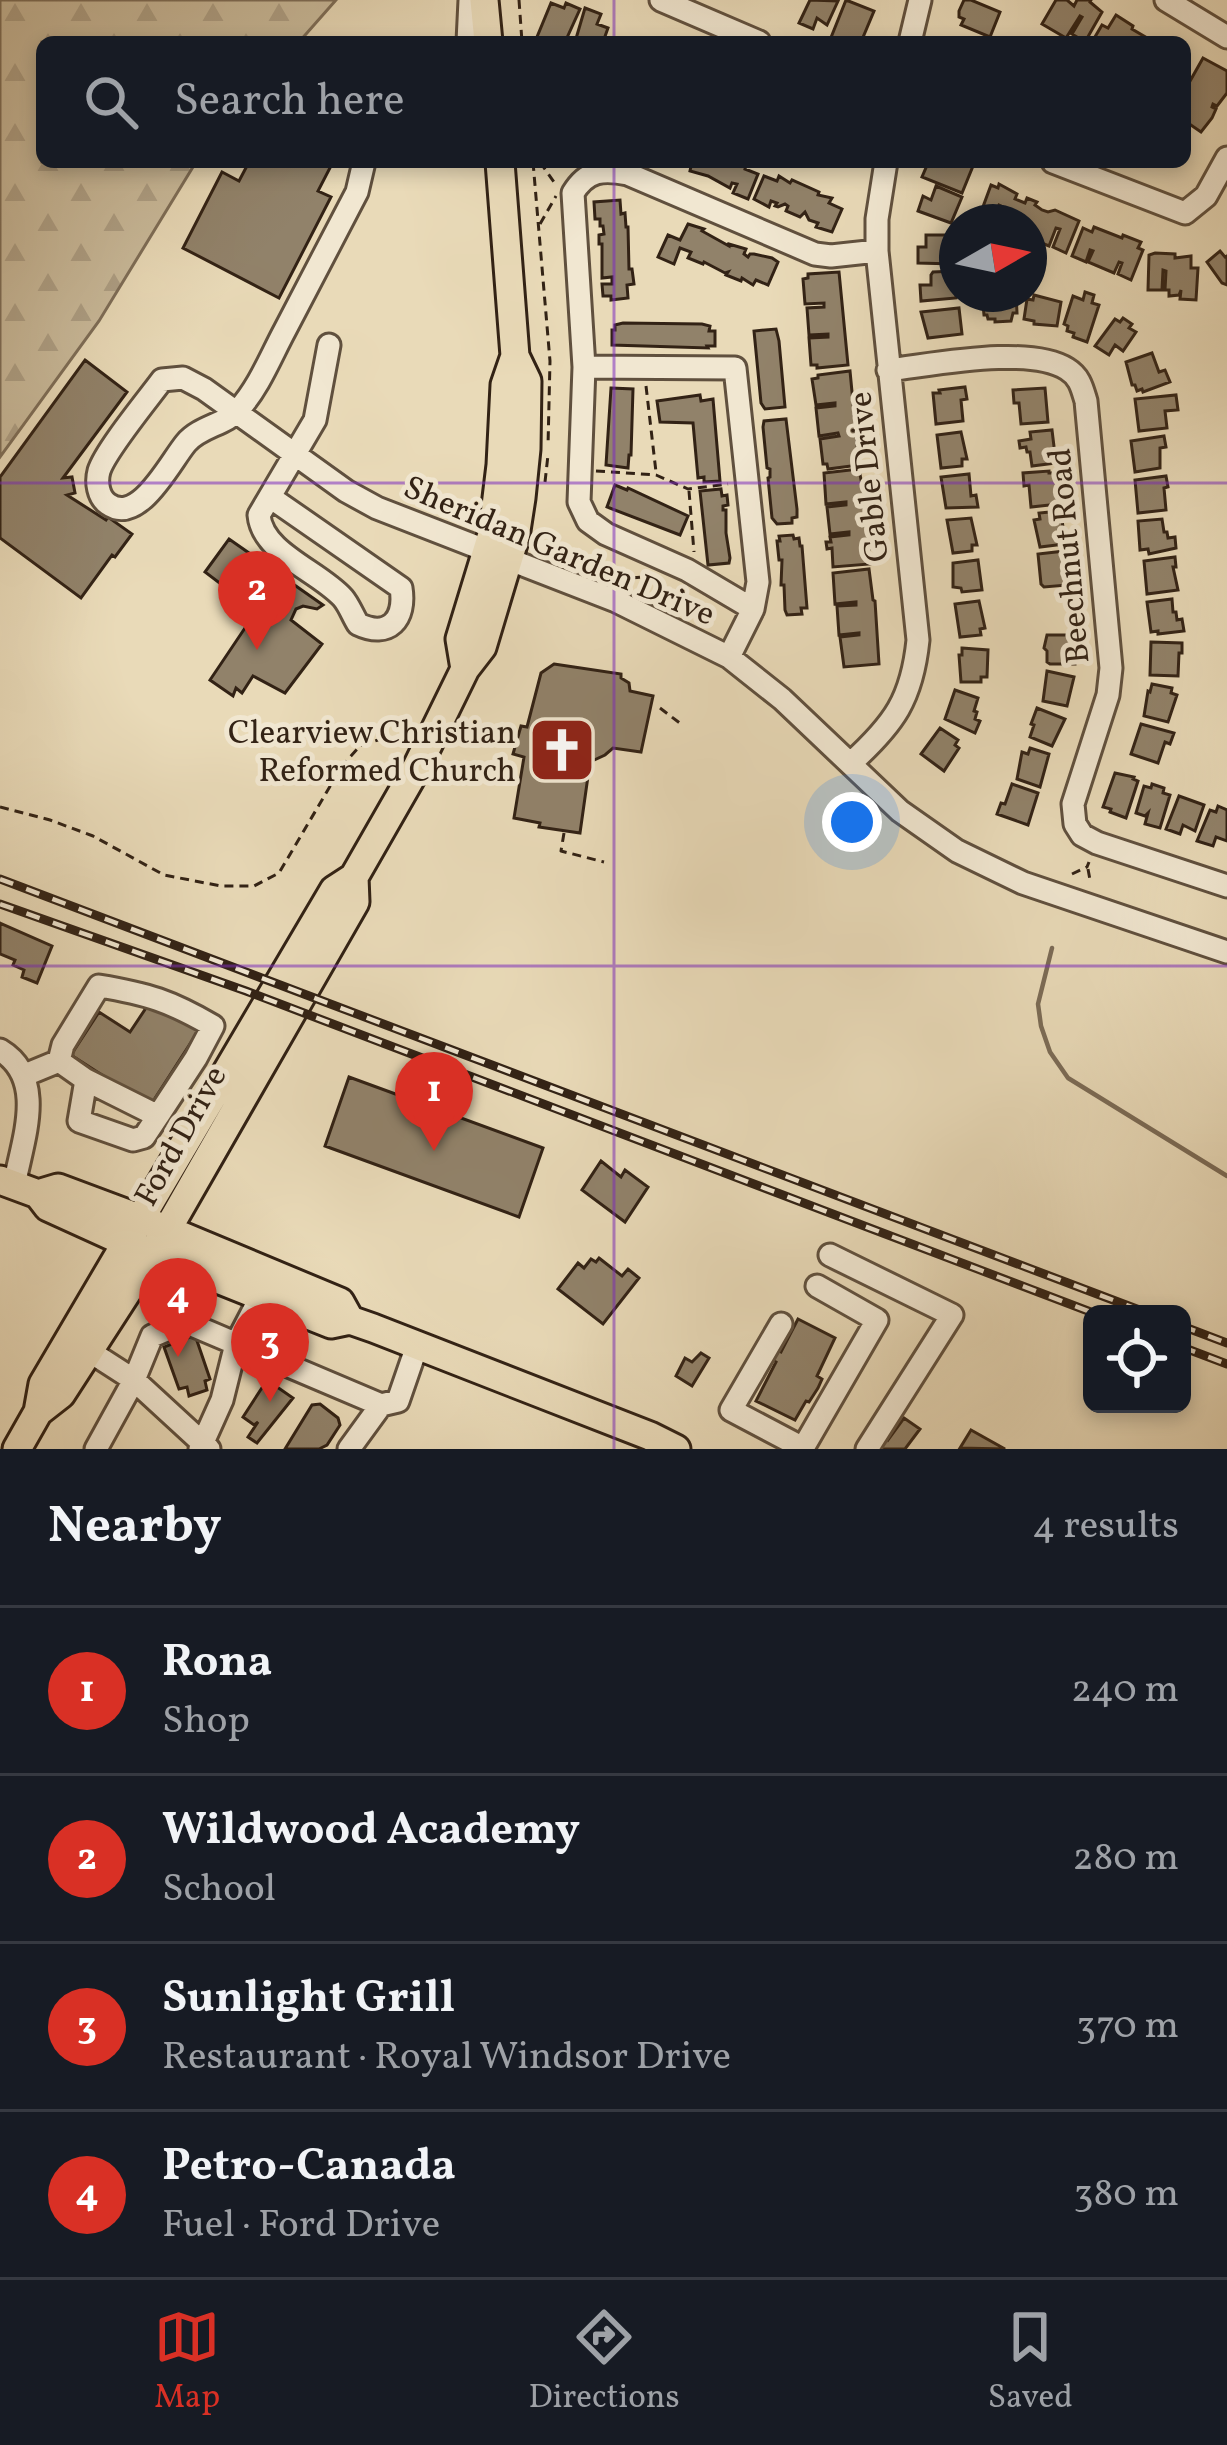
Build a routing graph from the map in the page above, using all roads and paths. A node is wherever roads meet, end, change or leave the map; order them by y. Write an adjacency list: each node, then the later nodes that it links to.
1 (470, 0): 8 (street)
2 (484, 0): 9 (main road)
3 (519, 0): 10 (path)
4 (661, 0): 7 (street)
5 (920, 0): 12 (street)
6 (1166, 0): 13 (street)
7 (703, 8): 11 (street)
8 (468, 36)
9 (487, 36)
10 (522, 36)
11 (750, 36)
12 (911, 36)
13 (1227, 37)
14 (1227, 158): 20 (street)
15 (363, 168): 27 (street)
16 (500, 168): 35 (main road, Ford Drive)
17 (534, 168): 21 (path)
18 (544, 168): 21 (path)
19 (885, 168): 22 (street, Gable Drive)
20 (1069, 168)
21 (539, 226): 32 (path)
22 (877, 250): 24 (street); 26 (street, Gable Drive)
23 (329, 345): 28 (street)
24 (584, 367): 25 (street); 29 (street)
25 (643, 367): 30 (path); 31 (street)
26 (888, 370): 43 (street, Gable Drive); 46 (street, Beechnut Road)
27 (237, 413): 27 (street, Sheridan Garden Drive); 28 (street, Sheridan Garden Drive)
28 (297, 455): 34 (street); 35 (street, Sheridan Garden Drive)
29 (580, 471): 30 (path); 36 (street)
30 (656, 475): 33 (path)
31 (747, 482): 33 (path); 38 (street)
32 (545, 486)
33 (688, 489): 36 (path)
34 (270, 497): 34 (street)
35 (498, 555): 39 (street, Sheridan Garden Drive); 42 (main road, Ford Drive)
36 (680, 572): 37 (path); 38 (street)
37 (692, 609)
38 (753, 609): 39 (street)
39 (729, 657): 43 (street, Sheridan Garden Drive)
40 (660, 707): 41 (path)
41 (681, 724)
42 (424, 754): 44 (path); 59 (main road, Ford Drive)
43 (850, 763): 52 (street, Sheridan Garden Drive)
44 (0, 807)
45 (563, 833): 47 (path)
46 (1096, 843): 48 (path); 51 (street)
47 (604, 862)
48 (1088, 867): 49 (path); 50 (path)
49 (1072, 874)
50 (1090, 880)
51 (1227, 886)
52 (1227, 952)
53 (0, 1050): 55 (street)
54 (59, 1061): 55 (street); 56 (street); 57 (street)
55 (25, 1075): 58 (street)
56 (86, 1080): 57 (street); 57 (street)
57 (158, 1116)
58 (17, 1186): 59 (main road)
59 (146, 1236): 62 (main road); 63 (main road); 67 (main road, Ford Drive); 70 (main road, Ford Drive)
60 (830, 1255): 77 (street)
61 (818, 1286): 72 (street)
62 (261, 1296): 63 (main road); 65 (street)
63 (350, 1320): 66 (main road)
64 (781, 1324): 72 (street)
65 (236, 1344): 68 (street); 69 (street); 71 (street)
66 (417, 1346): 69 (street); 76 (main road)
67 (89, 1351): 68 (street); 70 (main road, Ford Drive)
68 (134, 1380): 71 (street); 74 (street)
69 (381, 1406): 75 (street)
70 (38, 1412): 73 (main road, Ford Drive)
71 (204, 1448)
72 (802, 1448)
73 (16, 1449)
74 (96, 1449)
75 (350, 1449)
76 (676, 1449)
77 (867, 1449)

